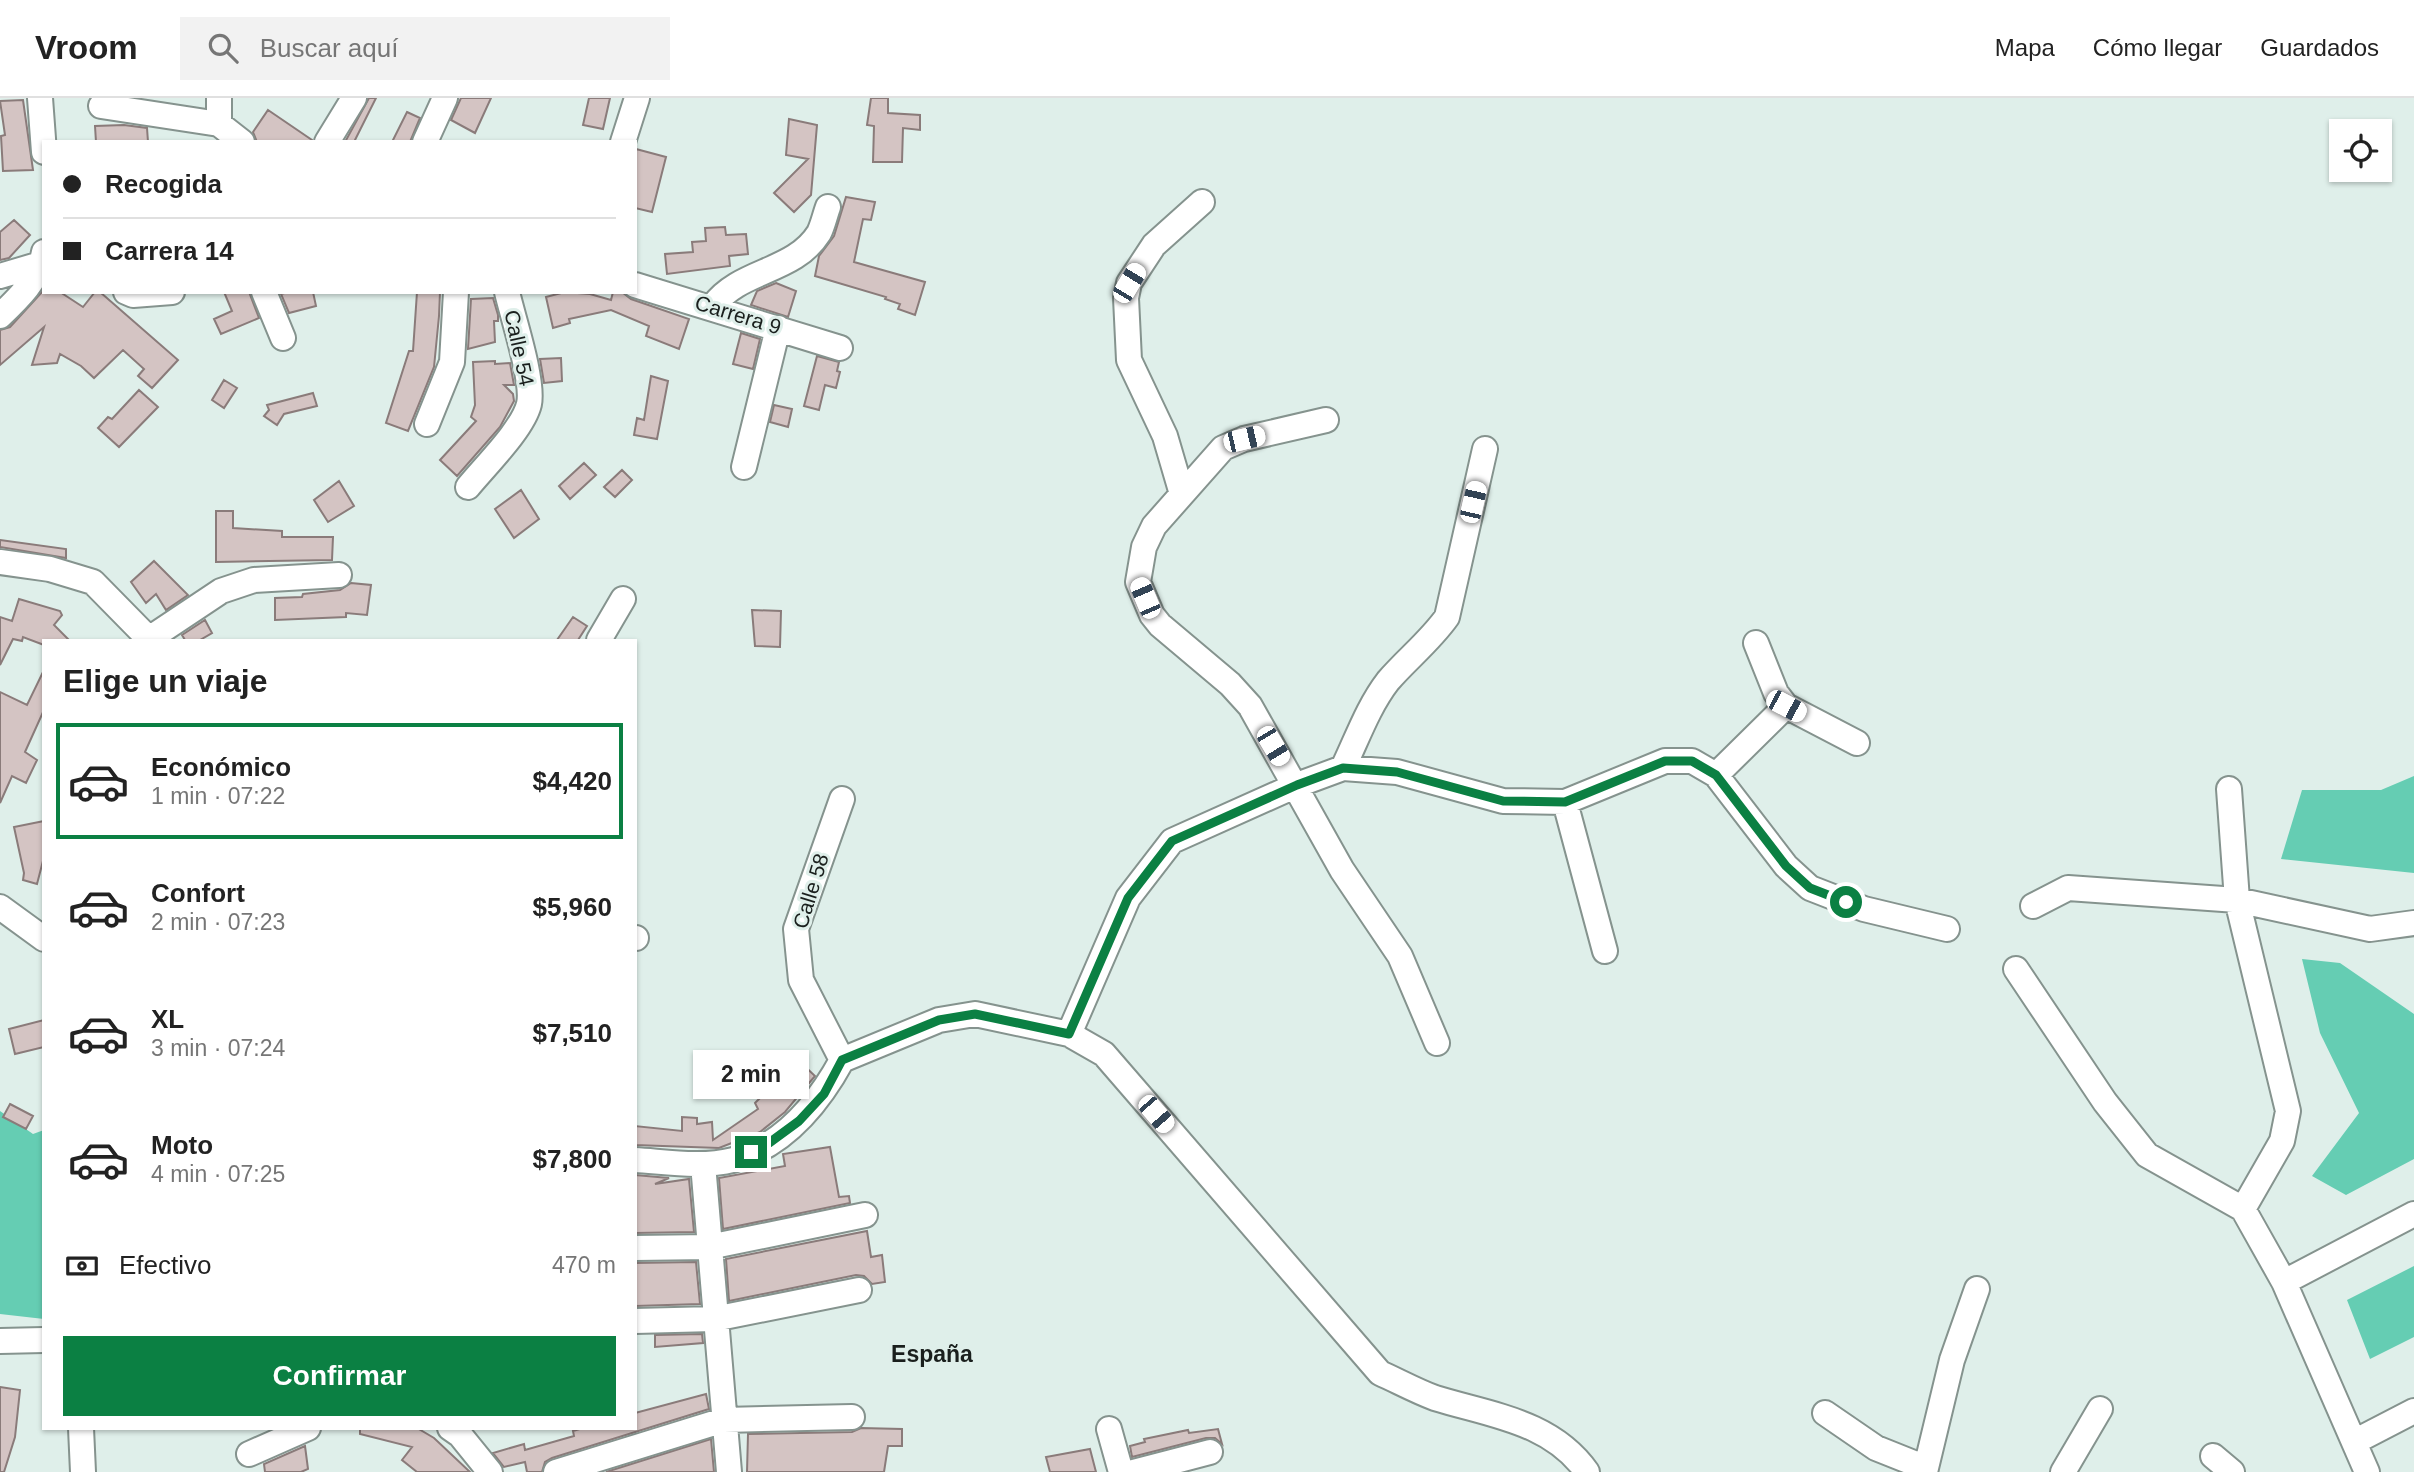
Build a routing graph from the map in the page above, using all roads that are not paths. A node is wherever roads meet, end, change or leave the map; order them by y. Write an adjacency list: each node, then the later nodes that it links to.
1 (40, 98): 8 (street)
2 (219, 98): 7 (street)
3 (354, 98): 10 (street)
4 (444, 98): 11 (street)
5 (637, 98): 12 (street)
6 (101, 106): 7 (street)
7 (219, 124): 9 (street)
8 (43, 140)
9 (239, 140)
10 (328, 140)
11 (426, 140)
12 (624, 140)
13 (1202, 202): 32 (street)
14 (828, 207): 22 (street)
15 (42, 259): 17 (street)
16 (42, 261): 23 (street)
17 (0, 276)
18 (637, 286): 22 (street, Carrera 9)
19 (265, 294): 25 (street)
20 (456, 294): 28 (street)
21 (506, 294): 31 (street, Calle 54)
22 (713, 306): 24 (street, Carrera 9)
23 (0, 316)
24 (778, 328): 26 (street, Carrera 9); 30 (street)
25 (283, 338)
26 (840, 348)
27 (1326, 420): 32 (street)
28 (427, 424)
29 (1485, 449): 42 (street)
30 (744, 467)
31 (468, 487)
32 (1182, 494): 44 (street)
33 (4, 568): 36 (street)
34 (339, 575): 37 (street)
35 (623, 599): 38 (street)
36 (149, 639)
37 (151, 639)
38 (600, 639)
39 (1756, 643): 40 (street)
40 (1786, 706): 41 (street); 43 (street)
41 (1857, 743)
42 (1343, 768): 44 (street); 47 (street)
43 (1716, 775): 47 (street); 52 (street)
44 (1297, 785): 56 (street); 57 (street)
45 (2229, 789): 48 (street)
46 (842, 799): 58 (street, Calle 58)
47 (1565, 802): 54 (street)
48 (2237, 900): 49 (street); 51 (street); 61 (street)
49 (2033, 906)
50 (0, 907): 53 (street)
51 (2414, 923)
52 (1947, 929)
53 (42, 938)
54 (1605, 951)
55 (2017, 969): 61 (street)
56 (1069, 1034): 58 (street); 93 (street)
57 (1437, 1043)
58 (842, 1060): 60 (street)
59 (637, 1160): 60 (street)
60 (703, 1164): 64 (street)
61 (2243, 1209): 66 (street)
62 (2414, 1214): 66 (street)
63 (866, 1215): 64 (street)
64 (709, 1247): 65 (street); 69 (street)
65 (637, 1248)
66 (2284, 1282): 82 (street)
67 (1977, 1289): 86 (street)
68 (859, 1290): 69 (street)
69 (714, 1319): 70 (street); 77 (street)
70 (637, 1321)
71 (42, 1340): 72 (street)
72 (0, 1341)
73 (2100, 1409): 94 (street)
74 (2414, 1411): 82 (street)
75 (1825, 1413): 86 (street)
76 (852, 1418): 77 (street)
77 (724, 1420): 89 (street); 90 (street)
78 (1109, 1429): 91 (street)
79 (81, 1430): 87 (street)
80 (303, 1430): 83 (street)
81 (453, 1430): 88 (street)
82 (2356, 1441): 96 (street)
83 (249, 1454)
84 (2213, 1456): 95 (street)
85 (1197, 1461): 92 (street)
86 (1925, 1470)
87 (83, 1472)
88 (490, 1472)
89 (556, 1472)
90 (729, 1472)
91 (1121, 1472)
92 (1133, 1472)
93 (1587, 1472)
94 (2063, 1472)
95 (2232, 1472)
96 (2367, 1472)

